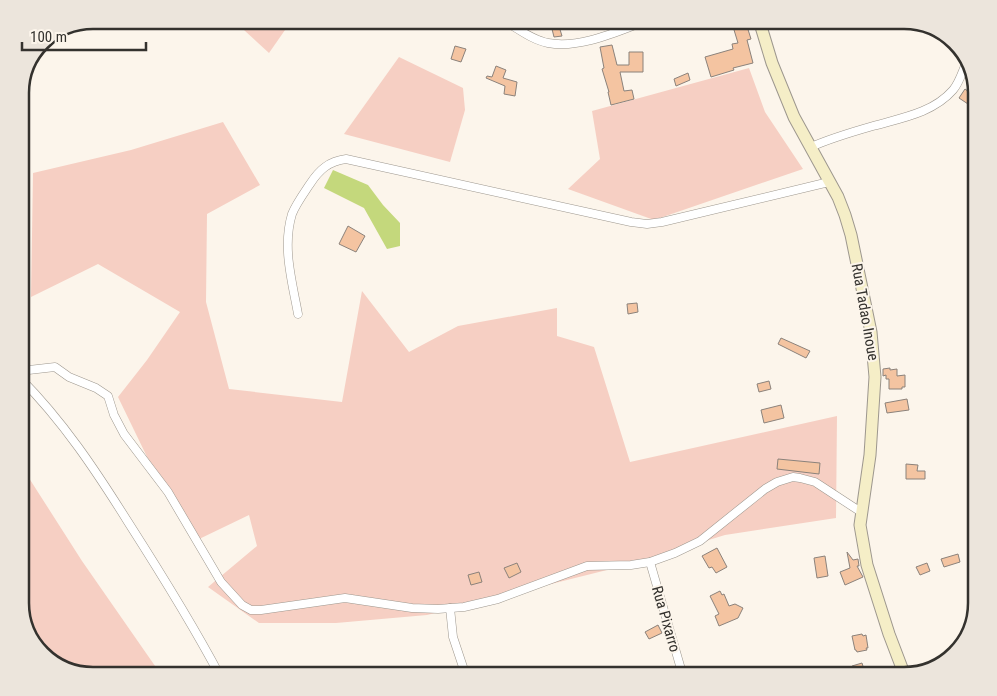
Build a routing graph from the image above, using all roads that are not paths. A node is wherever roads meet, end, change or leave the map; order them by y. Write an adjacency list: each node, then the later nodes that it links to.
1 (518, 29): 2 (street)
2 (623, 29)
3 (762, 29): 5 (street, Rua Tadao Inoue)
4 (963, 69): 5 (street)
5 (811, 147): 6 (street, Rua Tadao Inoue)
6 (829, 182): 7 (street); 10 (street, Rua Tadao Inoue)
7 (298, 314)
8 (29, 370): 12 (street)
9 (29, 387): 13 (street)
10 (862, 512): 11 (street); 16 (street, Rua Tadao Inoue)
11 (650, 562): 12 (street); 15 (street, Rua Pixarro)
12 (450, 608): 14 (street)
13 (215, 667)
14 (463, 667)
15 (680, 667)
16 (902, 667)

